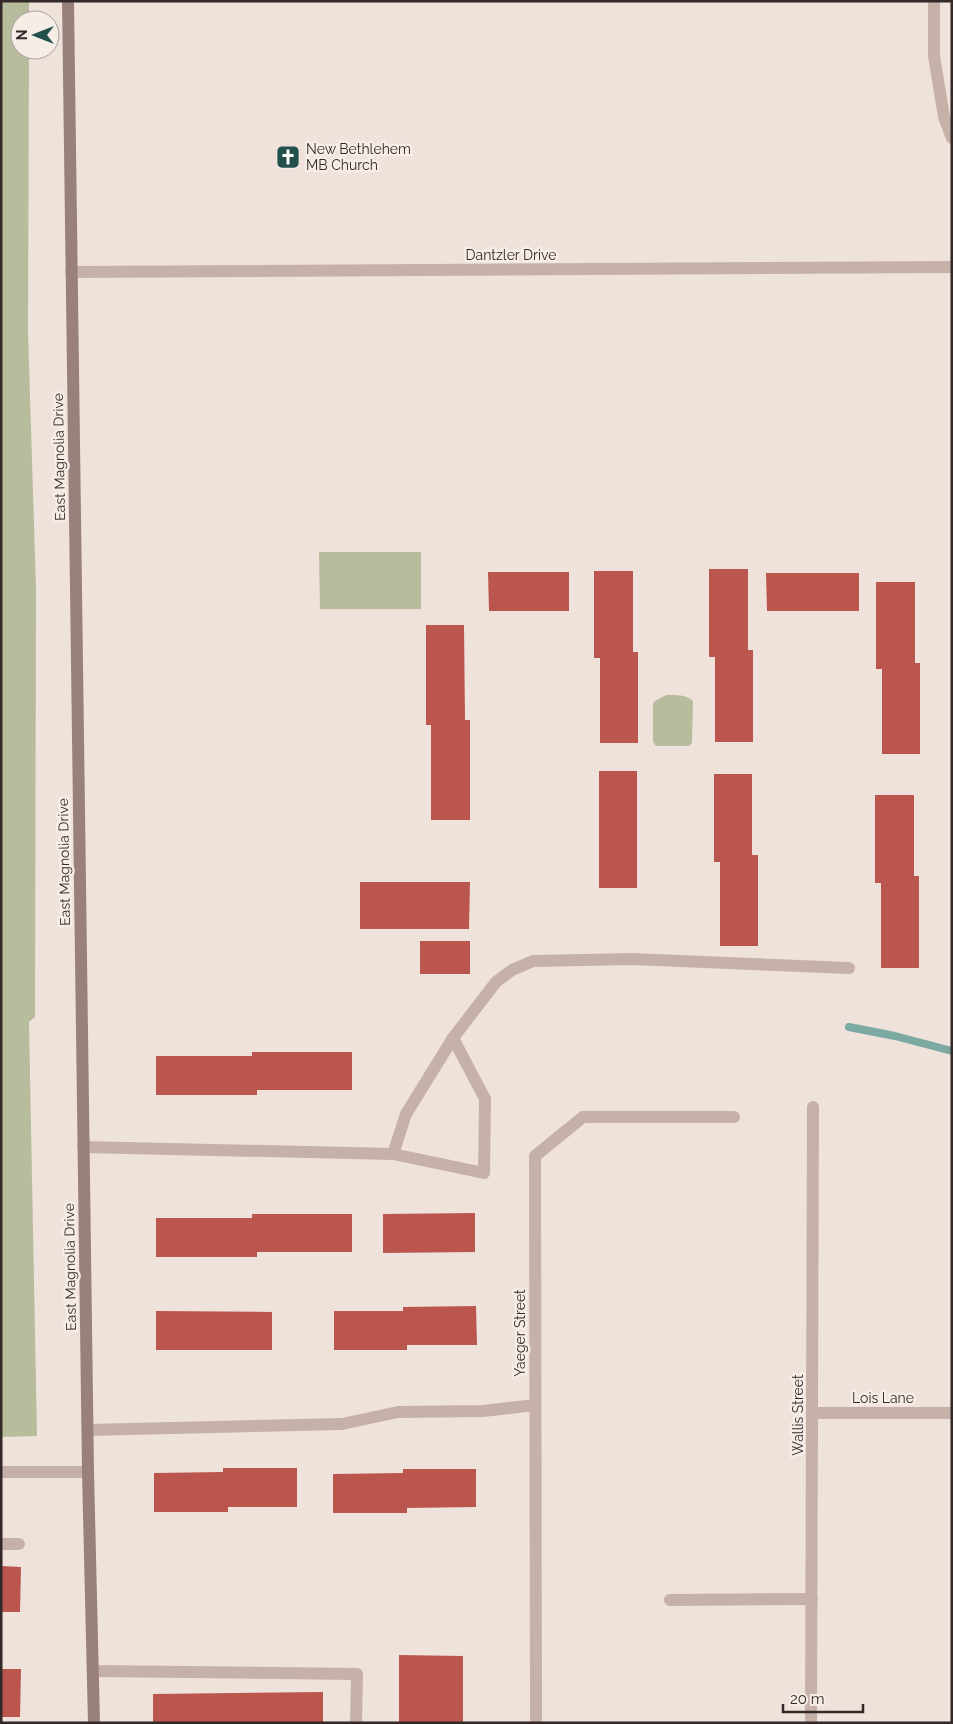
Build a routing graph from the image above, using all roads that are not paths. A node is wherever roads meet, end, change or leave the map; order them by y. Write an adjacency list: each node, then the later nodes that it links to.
1 (68, 1): 5 (main road, East Magnolia Drive)
2 (934, 1): 3 (street)
3 (952, 138)
4 (952, 268): 5 (street, Dantzler Drive)
5 (71, 272): 10 (main road, East Magnolia Drive)
6 (849, 968): 7 (street)
7 (452, 1038): 11 (street); 11 (street)
8 (813, 1107): 13 (street, Wallis Street)
9 (734, 1117): 12 (street, Yaeger Street)
10 (84, 1147): 11 (street); 15 (main road, East Magnolia Drive)
11 (393, 1154)
12 (535, 1405): 15 (street); 25 (street, Yaeger Street)
13 (813, 1412): 14 (street, Lois Lane); 20 (street, Wallis Street)
14 (952, 1414)
15 (88, 1430): 17 (main road, East Magnolia Drive)
16 (1, 1472): 17 (street)
17 (88, 1472): 22 (main road, East Magnolia Drive)
18 (1, 1544): 19 (street)
19 (19, 1544)
20 (812, 1599): 21 (street); 26 (street, Wallis Street)
21 (670, 1600)
22 (93, 1671): 23 (main road, East Magnolia Drive); 24 (street)
23 (94, 1723)
24 (356, 1723)
25 (536, 1723)
26 (811, 1723)

